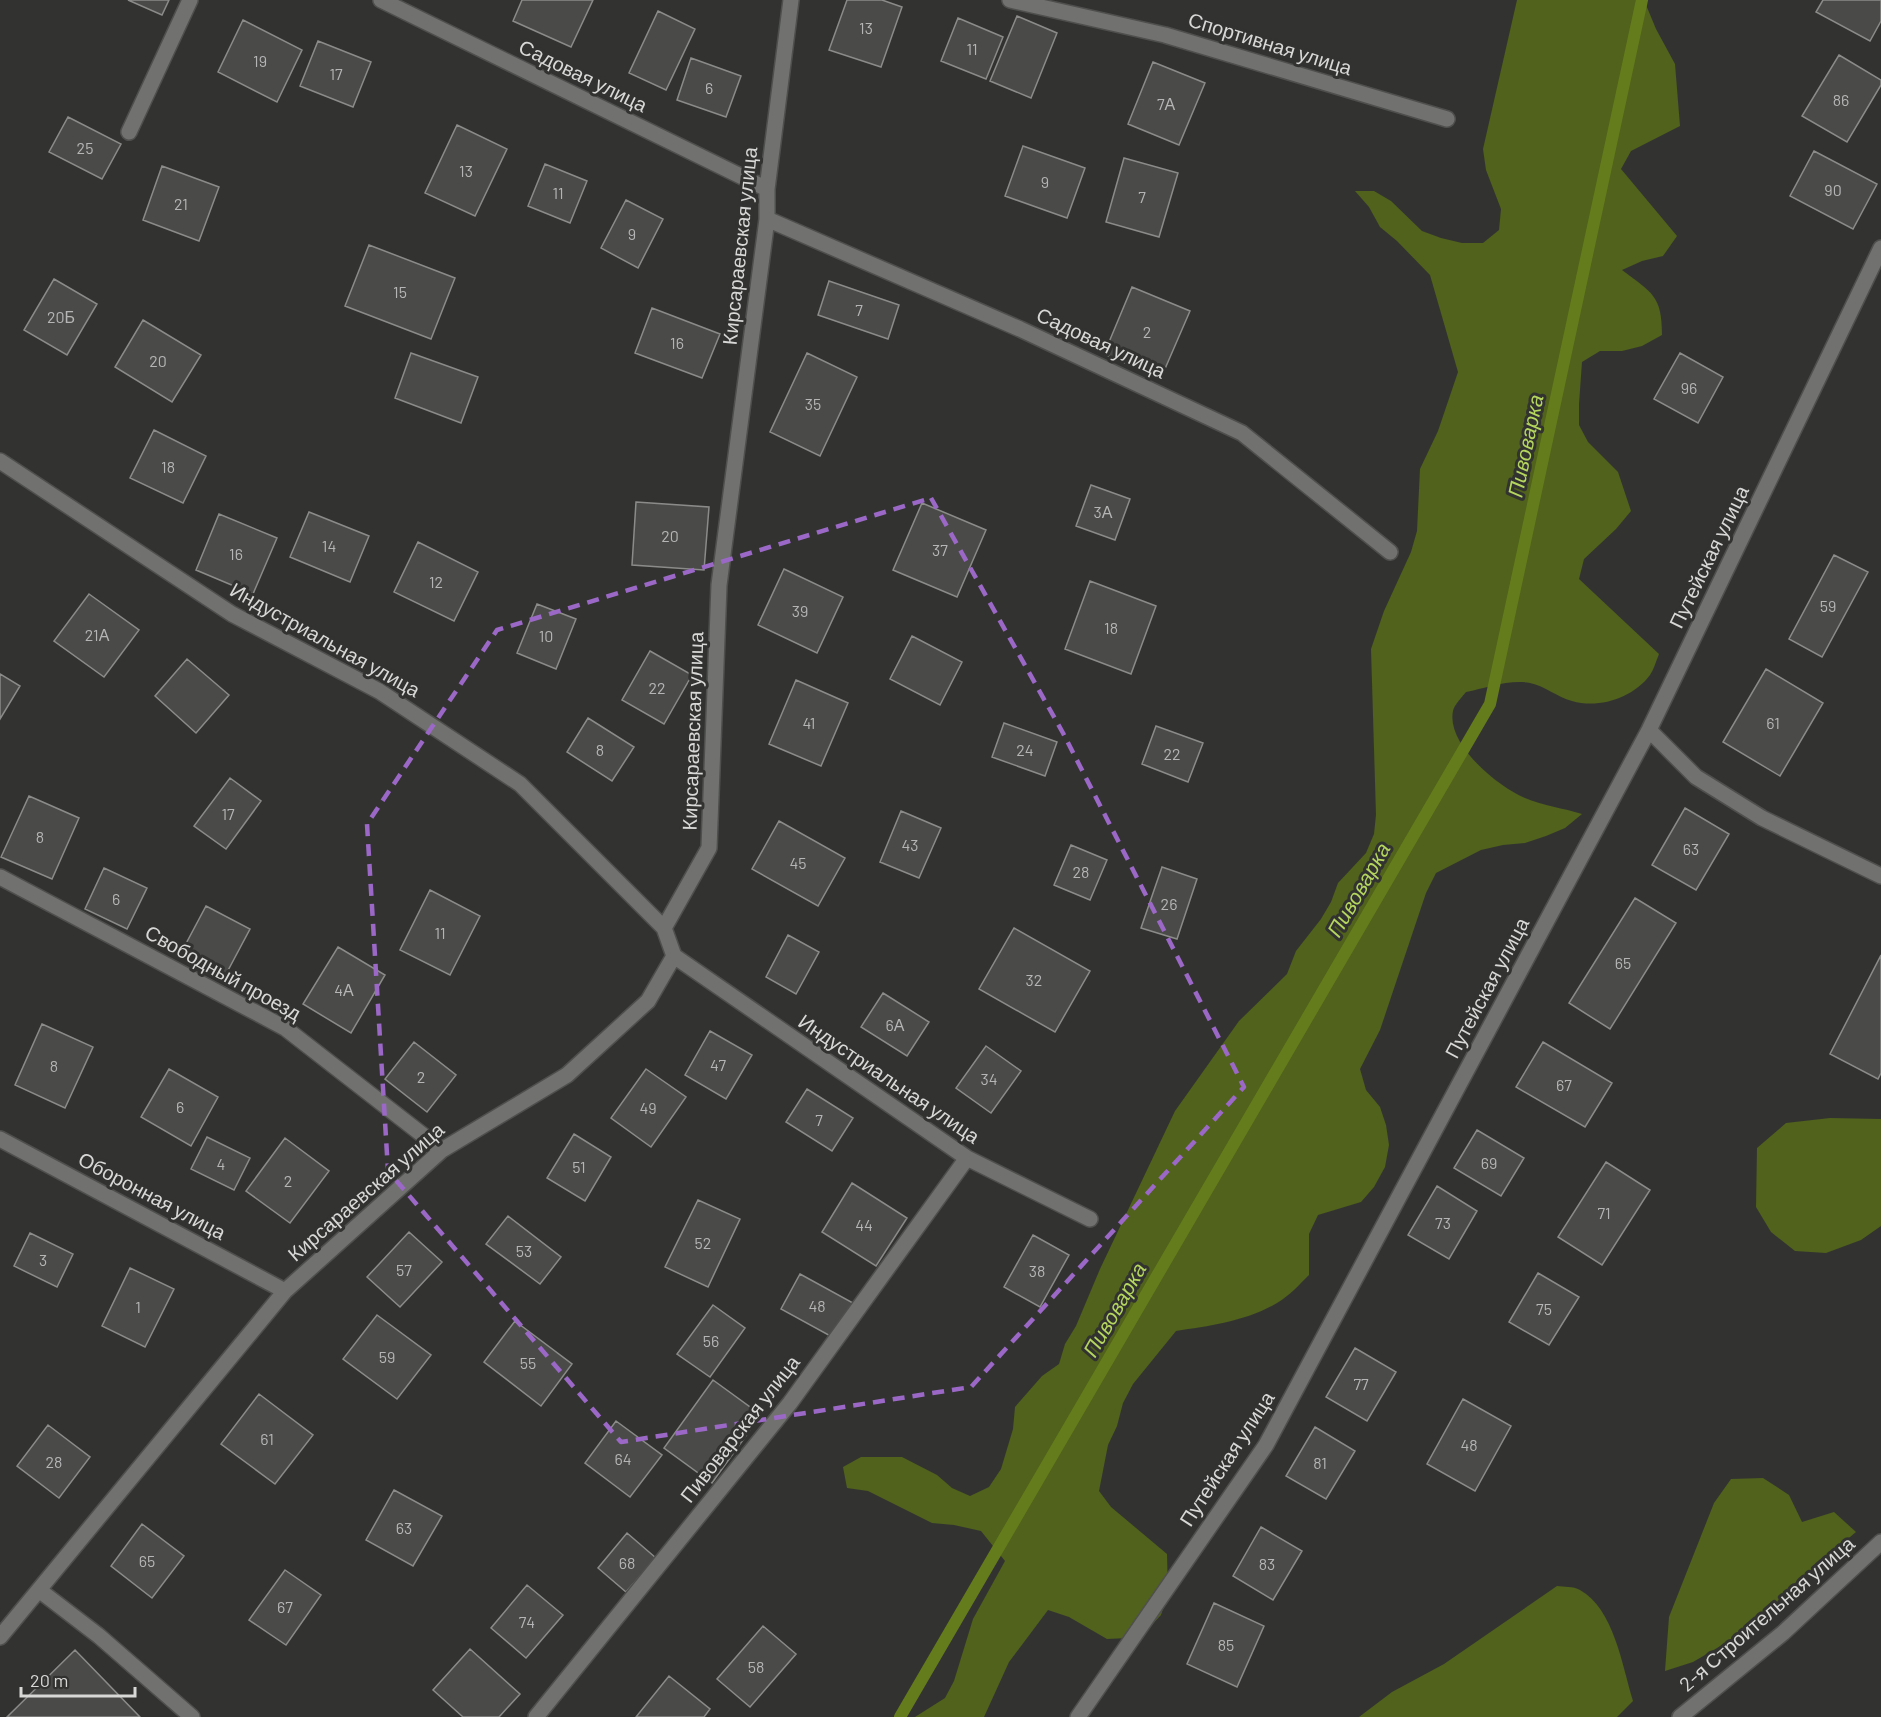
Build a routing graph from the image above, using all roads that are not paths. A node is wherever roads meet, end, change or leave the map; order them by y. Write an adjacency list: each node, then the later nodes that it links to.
1 (190, 0): 7 (street)
2 (381, 0): 8 (street, Садовая улица)
3 (791, 0): 8 (street, Кирсараевская улица)
4 (1010, 0): 5 (street, Спортивная улица)
5 (1054, 5): 6 (street, Спортивная улица)
6 (1447, 119)
7 (129, 132)
8 (767, 189): 9 (street, Кирсараевская улица)
9 (767, 219): 12 (street, Садовая улица); 16 (street, Кирсараевская улица)
10 (1881, 248): 13 (street, Путейская улица)
11 (0, 461): 16 (street, Индустриальная улица)
12 (1390, 552)
13 (1649, 730): 14 (street); 28 (street, Путейская улица)
14 (1881, 876)
15 (0, 877): 19 (street, Свободный проезд)
16 (664, 928): 17 (street)
17 (674, 956): 19 (street, Кирсараевская улица); 20 (street, Индустриальная улица)
18 (0, 1139): 22 (street, Оборонная улица)
19 (442, 1150): 22 (street, Кирсараевская улица)
20 (967, 1158): 21 (street, Индустриальная улица); 27 (street, Пивоварская улица)
21 (1090, 1220)
22 (285, 1291): 24 (street, Кирсараевская улица)
23 (1881, 1542): 29 (street, 2-я Строительная улица)
24 (39, 1590): 25 (street, Кирсараевская улица); 26 (street)
25 (0, 1637)
26 (192, 1717)
27 (536, 1717)
28 (1078, 1717)
29 (1680, 1717)

